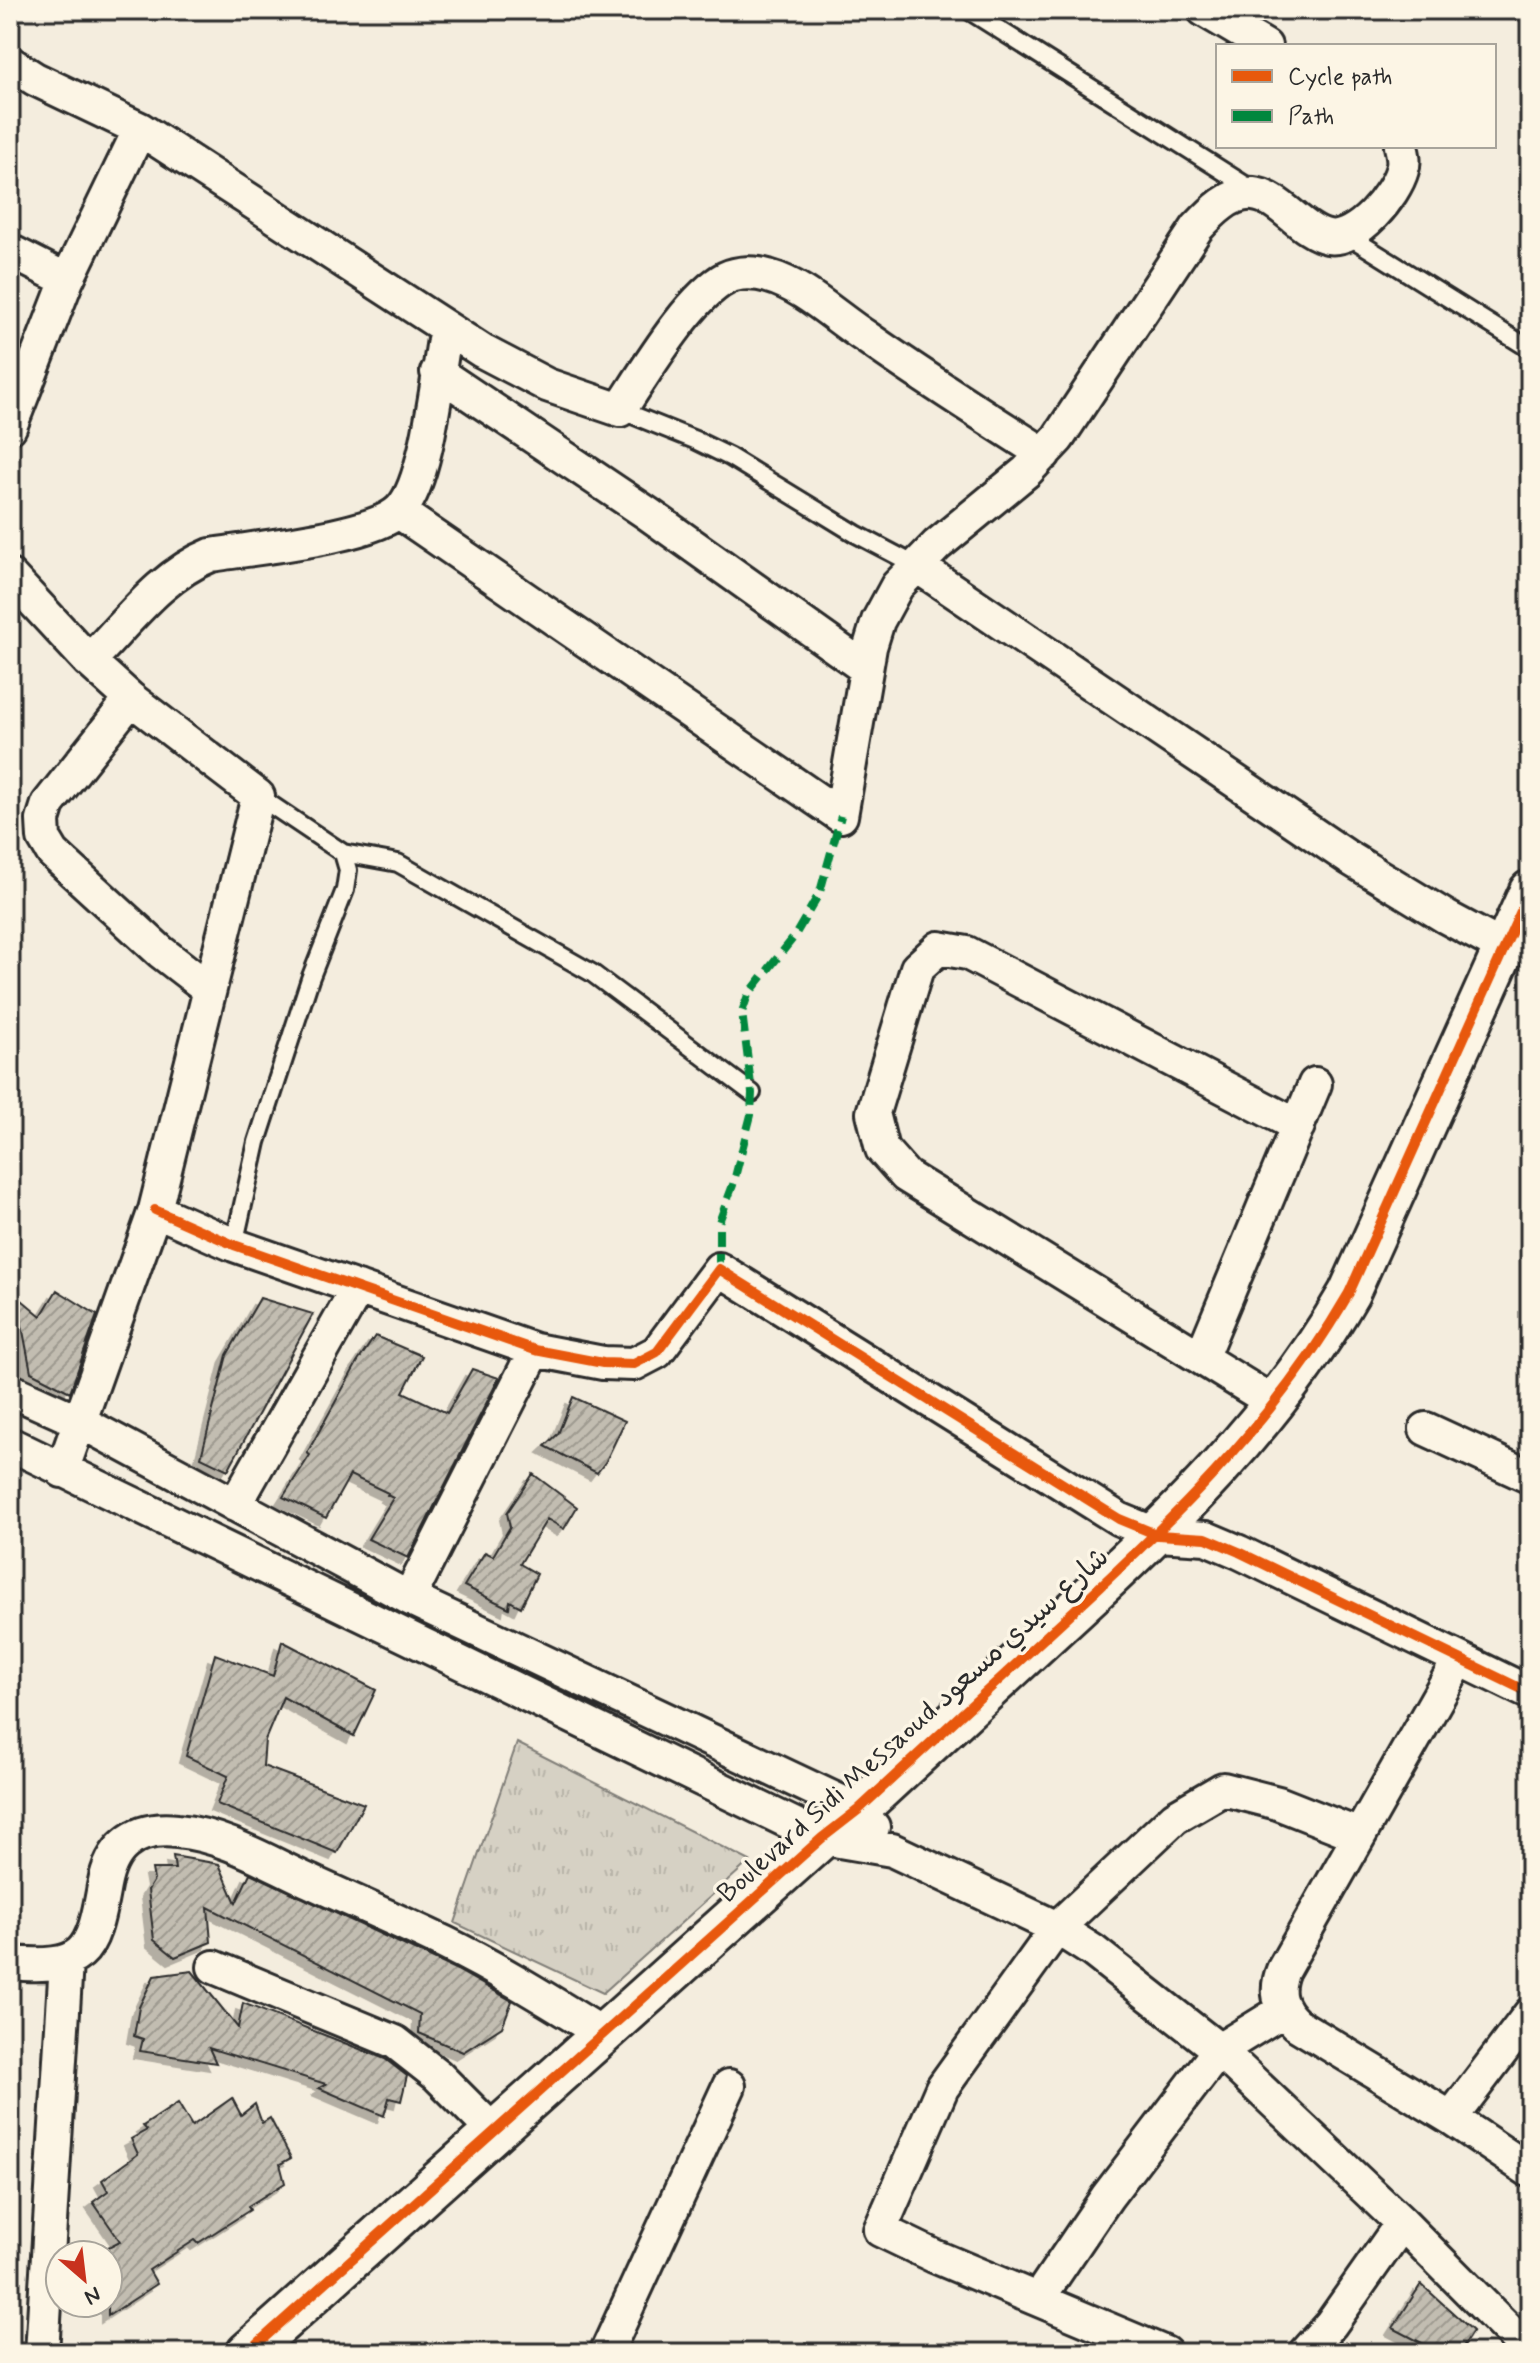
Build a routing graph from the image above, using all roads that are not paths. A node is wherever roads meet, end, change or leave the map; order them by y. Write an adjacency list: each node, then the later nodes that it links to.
1 (968, 10): 7 (lane)
2 (1204, 10): 3 (street)
3 (1262, 44)
4 (10, 63): 5 (street)
5 (140, 129): 10 (street); 11 (street)
6 (1401, 148): 8 (street)
7 (1261, 195): 8 (street); 16 (street)
8 (1347, 235): 12 (lane)
9 (10, 251): 10 (street)
10 (67, 280): 15 (street)
11 (446, 328): 13 (street); 14 (street)
12 (1530, 349)
13 (437, 372): 17 (street); 21 (street)
14 (620, 410): 16 (street); 18 (lane)
15 (10, 427)
16 (1044, 454): 18 (street)
17 (399, 512): 20 (street); 21 (street)
18 (917, 566): 21 (street); 25 (street)
19 (16, 593): 20 (street)
20 (89, 661): 22 (street)
21 (865, 668)
22 (131, 699): 23 (street); 26 (street)
23 (258, 796): 24 (lane); 26 (street)
24 (343, 853): 28 (lane); 31 (lane)
25 (1522, 918): 36 (street, Boulevard Sidi Messaoud شارع سيدي مسعود)
26 (209, 989): 30 (street)
27 (1315, 1084): 29 (street)
28 (752, 1093)
29 (1298, 1126): 34 (street); 34 (street)
30 (155, 1210): 31 (street); 37 (street)
31 (234, 1245): 32 (street)
32 (358, 1288): 33 (street); 42 (street)
33 (535, 1350): 43 (street); 44 (street)
34 (1201, 1358): 36 (street)
35 (10, 1390): 37 (street)
36 (1274, 1403): 43 (street, Boulevard Sidi Messaoud شارع سيدي مسعود)
37 (81, 1422): 40 (street); 42 (street)
38 (1426, 1429): 41 (street)
39 (10, 1444): 40 (street)
40 (62, 1471): 49 (street)
41 (1530, 1477)
42 (235, 1505): 44 (street)
43 (1158, 1535): 45 (street); 47 (street, Boulevard Sidi Messaoud شارع سيدي مسعود)
44 (409, 1598): 47 (street)
45 (1459, 1660): 46 (street); 48 (street)
46 (1530, 1693)
47 (858, 1810): 49 (street, Boulevard Sidi Messaoud شارع سيدي مسعود); 50 (street)
48 (1359, 1835): 51 (street); 55 (street)
49 (822, 1838): 50 (street); 57 (street, Boulevard Sidi Messaoud شارع سيدي مسعود)
50 (892, 1850): 51 (street)
51 (1057, 1928): 58 (street); 64 (street)
52 (66, 1962): 53 (street); 57 (street); 66 (street)
53 (10, 1963)
54 (214, 1967): 61 (street)
55 (1284, 2010): 58 (street); 60 (street)
56 (1530, 2014): 60 (street)
57 (603, 2034): 61 (street, Boulevard Sidi Messaoud شارع سيدي مسعود)
58 (1219, 2050): 63 (street); 64 (street)
59 (729, 2086): 68 (street)
60 (1451, 2118): 62 (street)
61 (494, 2132): 67 (street, Boulevard Sidi Messaoud شارع سيدي مسعود)
62 (1530, 2171)
63 (1402, 2223): 65 (street); 70 (street)
64 (1038, 2299): 69 (street)
65 (1528, 2350)
66 (42, 2353)
67 (247, 2353)
68 (606, 2353)
69 (1165, 2353)
70 (1305, 2353)

